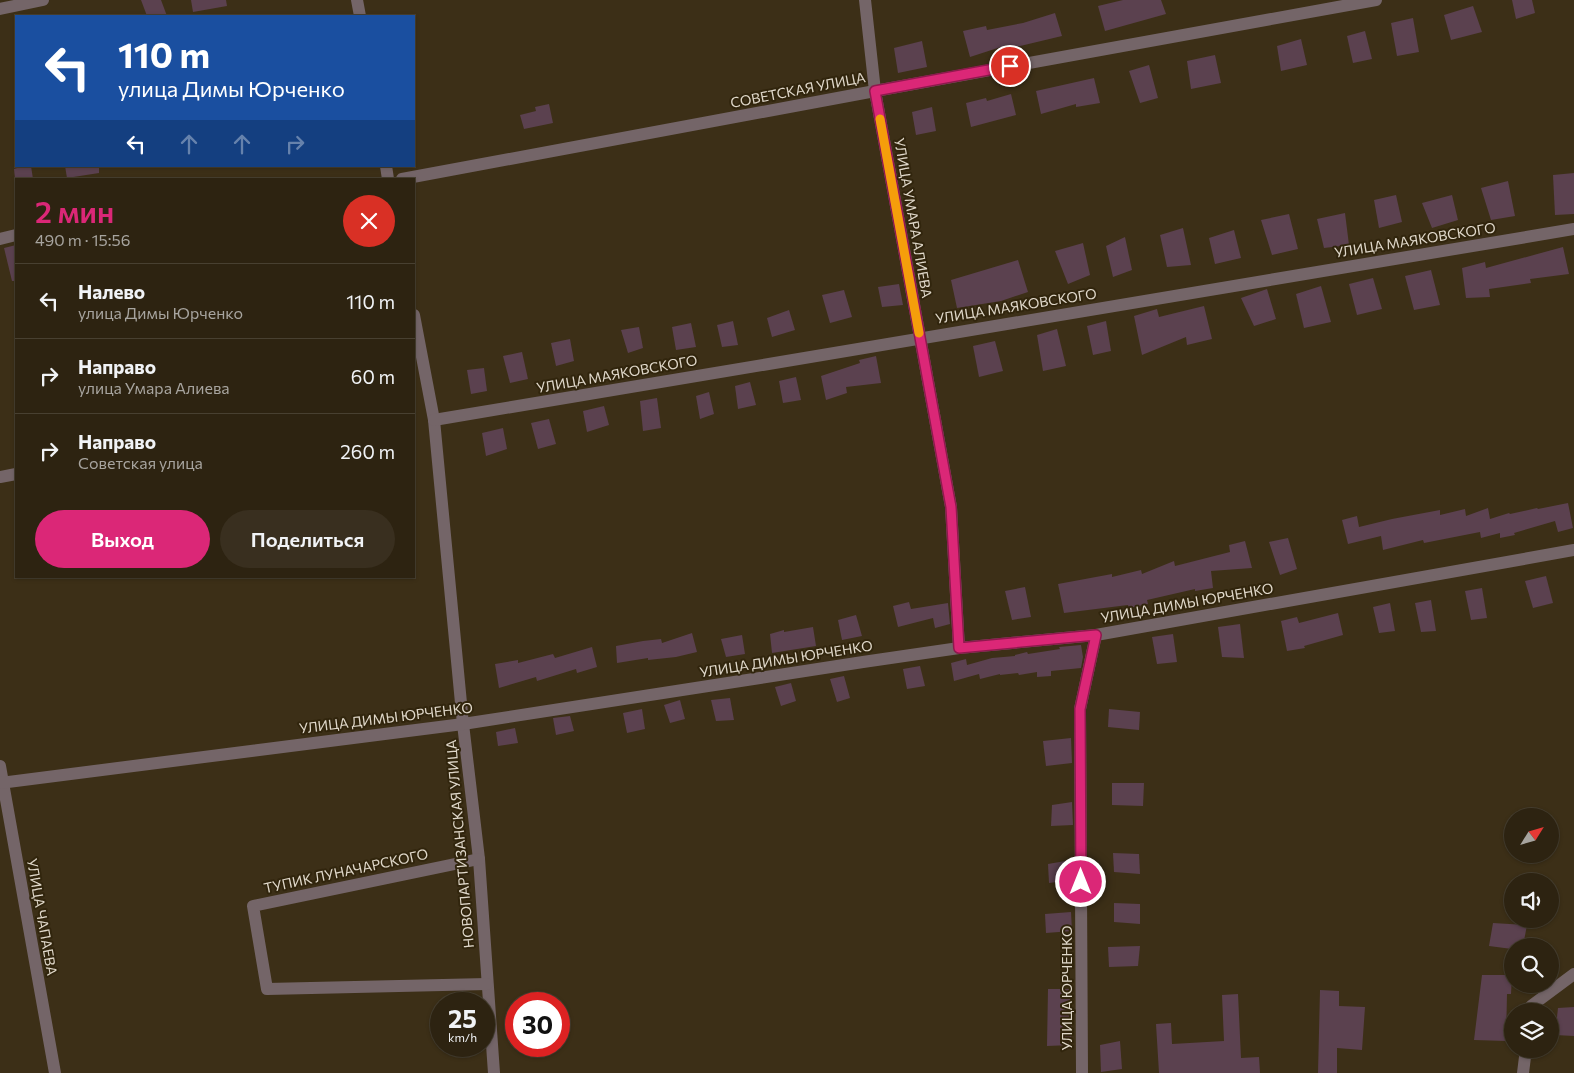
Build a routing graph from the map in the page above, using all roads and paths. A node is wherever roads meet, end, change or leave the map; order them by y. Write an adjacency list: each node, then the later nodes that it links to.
1 (43, 0): 5 (street)
2 (357, 0): 6 (street)
3 (865, 0): 7 (street, УЛИЦА УМАРА АЛИЕВА)
4 (1376, 0): 7 (street, СОВЕТСКАЯ УЛИЦА)
5 (0, 9)
6 (360, 15)
7 (875, 91): 8 (street, СОВЕТСКАЯ УЛИЦА); 13 (street, УЛИЦА УМАРА АЛИЕВА)
8 (407, 178)
9 (1574, 228): 13 (street, УЛИЦА МАЯКОВСКОГО)
10 (15, 235): 11 (street)
11 (0, 239)
12 (415, 319): 14 (street, НОВОПАРТИЗАНСКАЯ УЛИЦА)
13 (920, 337): 14 (street, УЛИЦА МАЯКОВСКОГО); 19 (street, УЛИЦА УМАРА АЛИЕВА)
14 (434, 420): 20 (street, НОВОПАРТИЗАНСКАЯ УЛИЦА)
15 (15, 474): 16 (street)
16 (0, 477)
17 (1574, 550): 18 (street, УЛИЦА ДИМЫ ЮРЧЕНКО)
18 (1096, 635): 19 (street, УЛИЦА ДИМЫ ЮРЧЕНКО); 30 (street, УЛИЦА ЮРЧЕНКО)
19 (959, 648): 20 (street, УЛИЦА ДИМЫ ЮРЧЕНКО)
20 (463, 724): 22 (street, УЛИЦА ДИМЫ ЮРЧЕНКО); 23 (street, НОВОПАРТИЗАНСКАЯ УЛИЦА)
21 (0, 766): 22 (street, УЛИЦА ЧАПАЕВА)
22 (2, 783): 28 (street, УЛИЦА ЧАПАЕВА)
23 (479, 859): 25 (street, НОВОПАРТИЗАНСКАЯ УЛИЦА); 25 (street, ТУПИК ЛУНАЧАРСКОГО)
24 (1574, 974): 26 (street)
25 (487, 984): 29 (street, НОВОПАРТИЗАНСКАЯ УЛИЦА)
26 (1535, 1003)
27 (1525, 1058): 31 (street)
28 (55, 1073)
29 (494, 1073)
30 (1082, 1073)
31 (1523, 1073)

